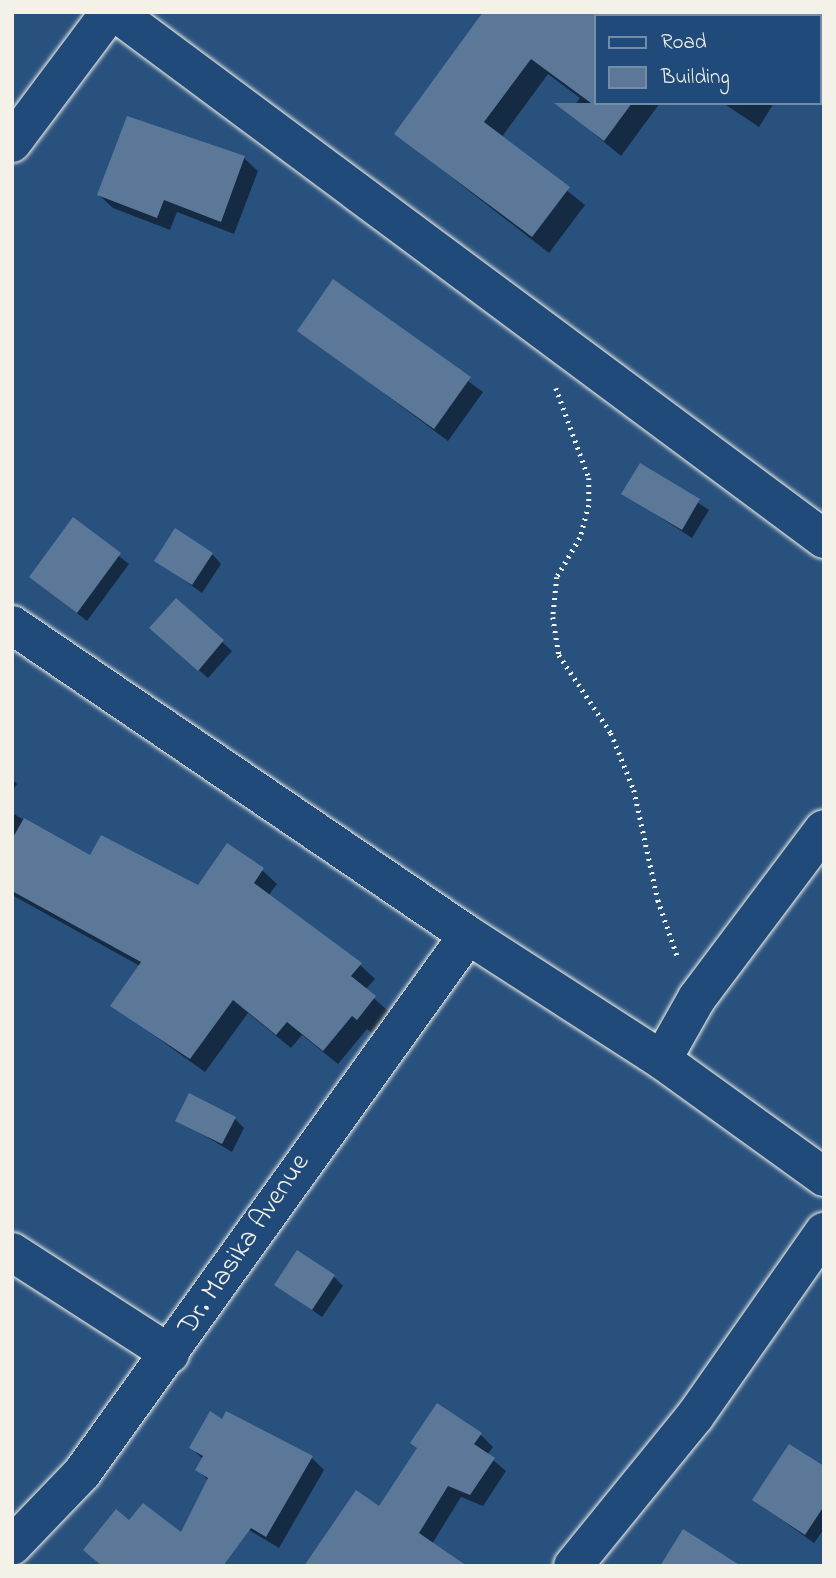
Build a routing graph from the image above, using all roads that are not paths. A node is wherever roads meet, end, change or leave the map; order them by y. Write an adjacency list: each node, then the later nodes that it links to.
1 (113, 12): 2 (street); 3 (street)
2 (12, 143)
3 (824, 539)
4 (12, 625): 6 (street)
5 (824, 829): 7 (street)
6 (468, 935): 7 (street); 11 (street, Dr. Masika Avenue)
7 (662, 1060): 8 (street)
8 (824, 1177)
9 (824, 1232): 13 (street)
10 (12, 1252): 11 (street)
11 (170, 1354): 12 (street, Dr. Masika Avenue)
12 (12, 1546)
13 (573, 1566)

